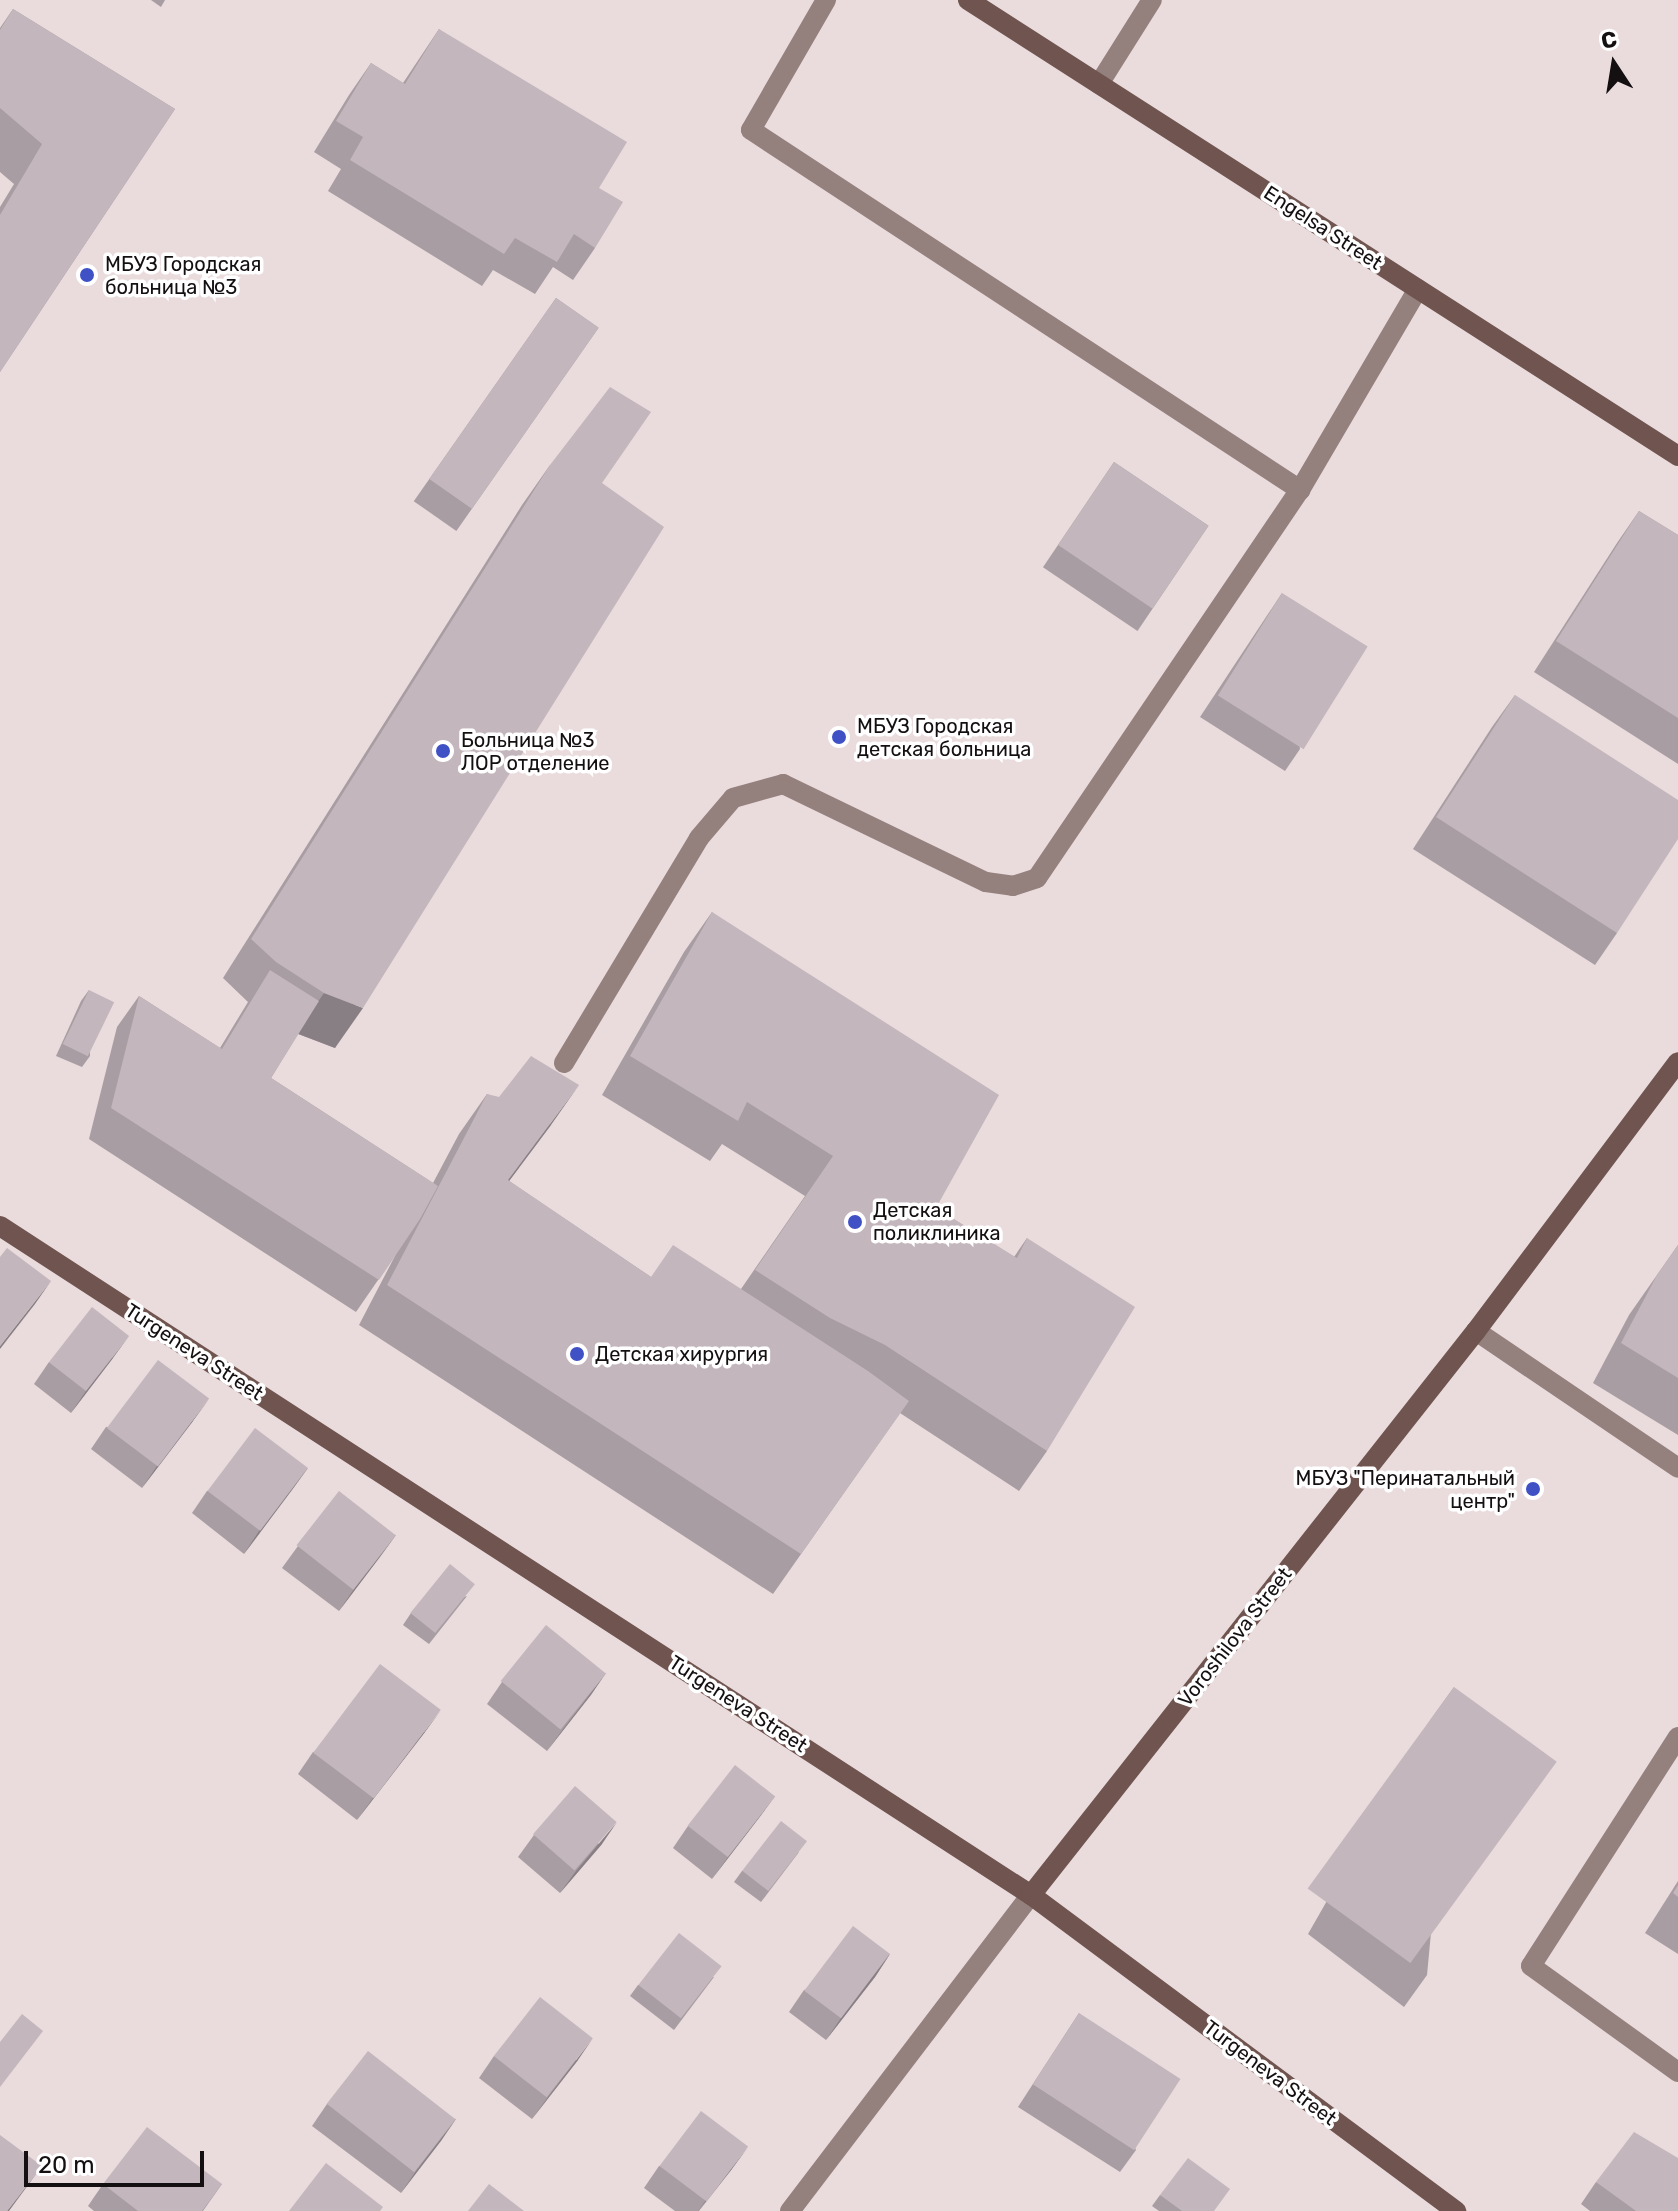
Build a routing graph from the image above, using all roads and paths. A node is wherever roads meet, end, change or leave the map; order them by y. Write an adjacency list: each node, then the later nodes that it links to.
1 (826, 0): 7 (street)
2 (968, 0): 4 (street, Engelsa Street)
3 (1152, 0): 4 (street)
4 (1099, 84): 5 (street, Engelsa Street)
5 (1418, 289): 6 (street, Engelsa Street); 7 (street)
6 (1678, 456)
7 (1300, 490): 9 (street)
8 (1678, 1062): 11 (street, Voroshilova Street)
9 (564, 1063)
10 (0, 1226): 14 (street, Turgeneva Street)
11 (1476, 1331): 12 (street); 14 (street, Voroshilova Street)
12 (1678, 1468)
13 (1678, 1737): 15 (street)
14 (1031, 1895): 16 (street, Voroshilova Street); 17 (street, Turgeneva Street)
15 (1678, 2072)
16 (790, 2211)
17 (1456, 2211)

